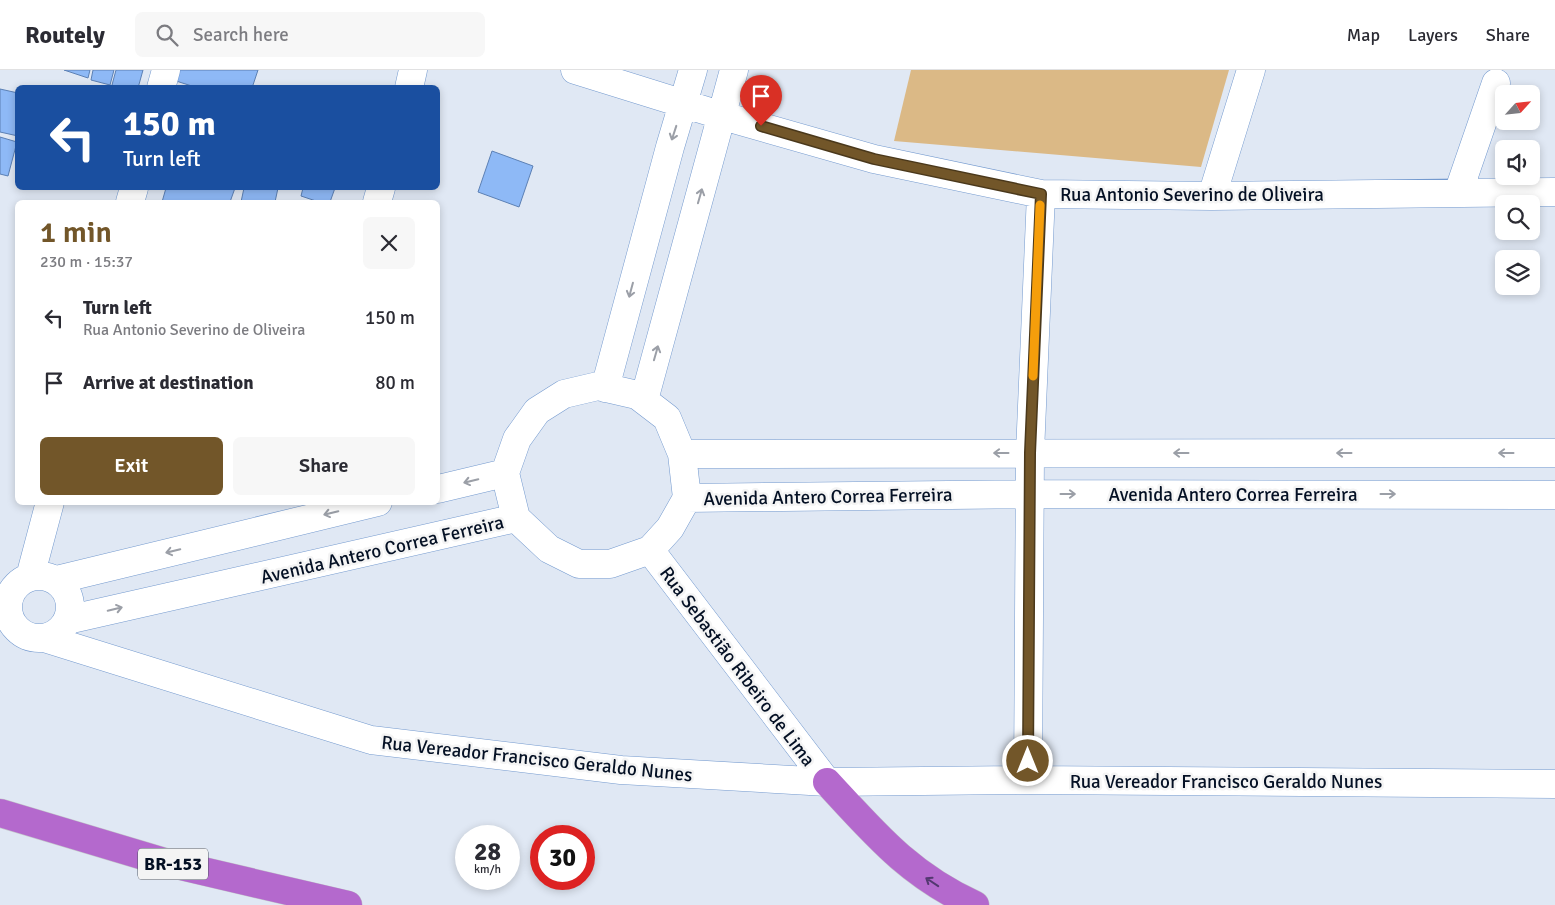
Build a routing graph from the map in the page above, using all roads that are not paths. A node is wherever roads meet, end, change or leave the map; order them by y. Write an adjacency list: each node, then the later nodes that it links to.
1 (166, 70): 8 (street)
2 (413, 70): 9 (street)
3 (575, 70): 10 (street, Rua Antonio Severino de Oliveira)
4 (693, 70): 10 (street)
5 (734, 70): 11 (street)
6 (1252, 70): 15 (street)
7 (1496, 84): 13 (street)
8 (162, 85)
9 (410, 85)
10 (684, 102): 11 (street, Rua Antonio Severino de Oliveira); 16 (street, one-way to 16)
11 (723, 116): 14 (street, Rua Antonio Severino de Oliveira); 17 (street, one-way to 11)
12 (1555, 192): 13 (street, Rua Antonio Severino de Oliveira)
13 (1458, 193): 15 (street, Rua Antonio Severino de Oliveira)
14 (1041, 194): 15 (street, Rua Antonio Severino de Oliveira); 18 (street)
15 (1212, 196)
16 (605, 388): 17 (street); 21 (street)
17 (644, 400): 20 (street)
18 (1030, 453): 19 (street, one-way to 18); 20 (street, one-way to 20); 23 (street)
19 (1555, 453)
20 (682, 454): 25 (street)
21 (505, 474): 22 (street, one-way to 22); 29 (street)
22 (440, 489)
23 (1030, 494): 24 (street, Avenida Antero Correa Ferreira, one-way to 24); 25 (street, Avenida Antero Correa Ferreira); 35 (street)
24 (1555, 495)
25 (687, 498): 30 (street, Avenida Antero Correa Ferreira)
26 (49, 505): 31 (street)
27 (354, 505): 28 (street, one-way to 28)
28 (291, 513): 31 (street, one-way to 31)
29 (516, 518): 30 (street, Avenida Antero Correa Ferreira); 32 (street, Avenida Antero Correa Ferreira, one-way to 29)
30 (650, 550): 36 (street, Rua Sebastião Ribeiro de Lima)
31 (25, 582): 32 (street); 33 (street)
32 (68, 620): 34 (street)
33 (8, 627): 34 (street)
34 (44, 638): 36 (street, Rua Vereador Francisco Geraldo Nunes)
35 (1028, 780): 36 (street, Rua Vereador Francisco Geraldo Nunes); 37 (street, Rua Vereador Francisco Geraldo Nunes)
36 (827, 782): 40 (highway, one-way to 36)
37 (1555, 784)
38 (0, 812): 39 (highway, BR-153)
39 (348, 905)
40 (975, 905)

